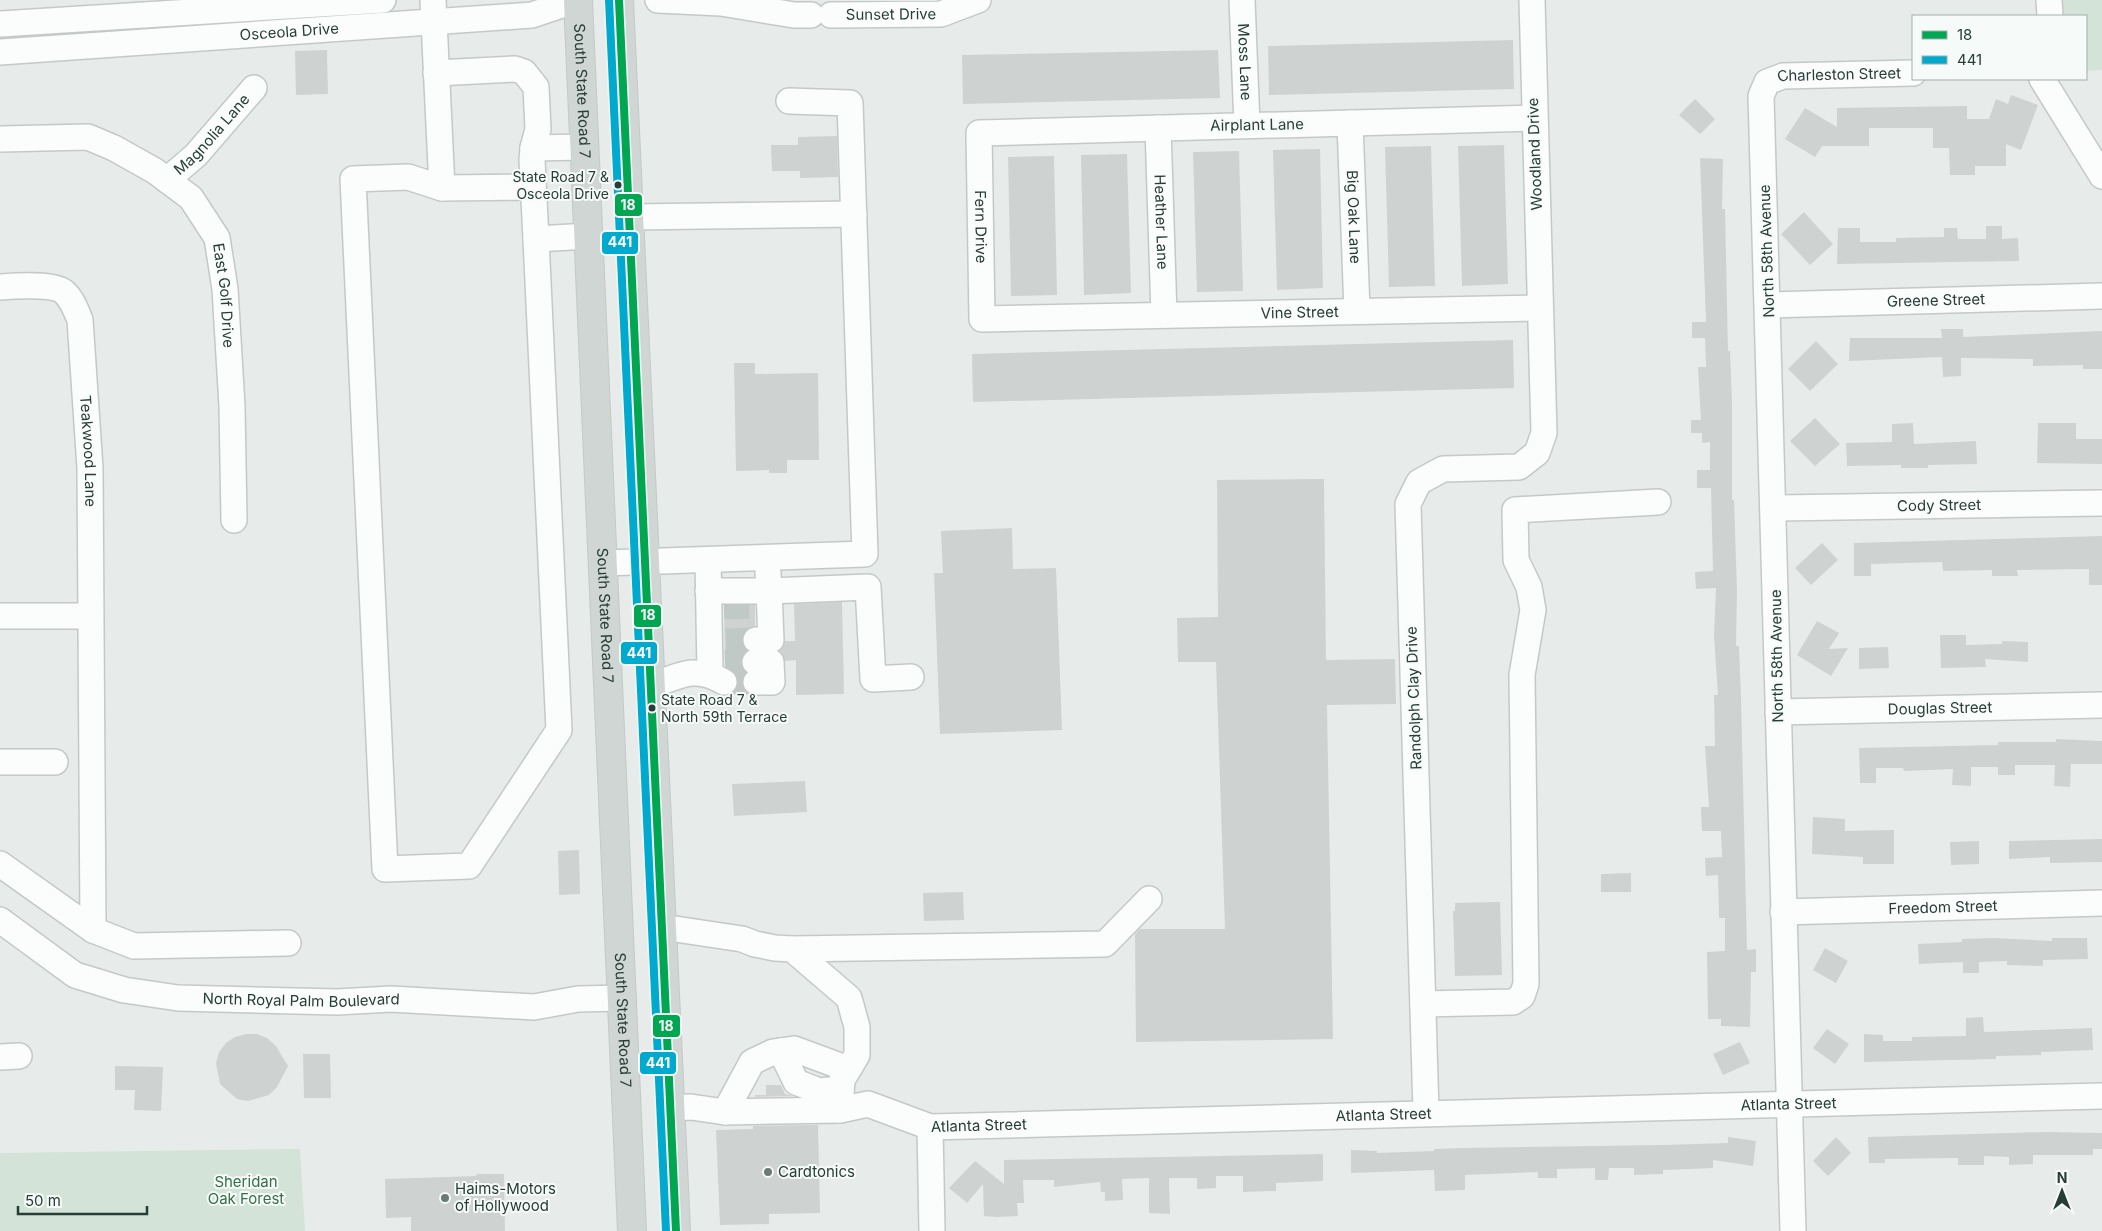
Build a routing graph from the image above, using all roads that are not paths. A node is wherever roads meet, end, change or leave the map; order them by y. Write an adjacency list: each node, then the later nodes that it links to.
1 (383, 0): 9 (street, Osceola Drive)
2 (577, 0): 11 (street, Osceola Drive); 31 (main road, South State Road 7)
3 (619, 0): 38 (main road)
4 (658, 0): 10 (street, Sunset Drive)
5 (978, 0): 12 (street, Sunset Drive)
6 (1242, 0): 27 (street, Moss Lane)
7 (1532, 0): 25 (street, Woodland Drive)
8 (2049, 0): 14 (street)
9 (375, 1): 13 (street, Osceola Drive); 16 (street)
10 (726, 1): 12 (street, Sunset Drive)
11 (434, 11): 16 (street, Osceola Drive); 19 (street)
12 (836, 11)
13 (128, 15): 15 (street, Osceola Drive); 17 (street)
14 (2050, 15)
15 (0, 24)
16 (376, 27): 17 (street, Osceola Drive)
17 (131, 44): 18 (street, Osceola Drive)
18 (0, 52)
19 (436, 73): 32 (street); 36 (street)
20 (1912, 73): 22 (street, Charleston Street)
21 (2043, 80): 33 (street)
22 (1767, 82): 43 (street, North 58th Avenue)
23 (254, 88): 34 (street, Magnolia Lane)
24 (789, 101): 37 (street)
25 (1534, 118): 26 (street, Airplant Lane); 44 (street, Woodland Drive)
26 (1350, 123): 27 (street, Airplant Lane); 45 (street, Big Oak Lane)
27 (1247, 125): 28 (street, Airplant Lane)
28 (1158, 128): 29 (street, Airplant Lane); 46 (street, Heather Lane)
29 (979, 133): 47 (street, Fern Drive)
30 (0, 139): 34 (street, East Golf Drive)
31 (584, 147): 32 (street); 39 (main road, South State Road 7)
32 (533, 148): 35 (street)
33 (2102, 176)
34 (167, 180): 51 (street, East Golf Drive)
35 (533, 187): 36 (street); 40 (street)
36 (442, 188): 40 (street)
37 (854, 214): 38 (street); 52 (street)
38 (629, 217): 54 (main road)
39 (589, 236): 40 (street); 55 (main road, South State Road 7)
40 (536, 239)
41 (0, 287): 57 (street, Teakwood Lane)
42 (2102, 296): 43 (street, Greene Street)
43 (1768, 305): 50 (street, North 58th Avenue)
44 (1540, 308): 45 (street, Vine Street); 76 (street, Randolph Clay Drive)
45 (1357, 311): 46 (street, Vine Street)
46 (1164, 316): 47 (street, Vine Street)
47 (982, 319)
48 (1658, 502): 76 (street)
49 (2102, 503): 50 (street, Cody Street)
50 (1774, 508): 63 (street, North 58th Avenue)
51 (234, 520)
52 (767, 559): 53 (street); 58 (street)
53 (708, 560): 54 (street); 59 (street)
54 (644, 562): 55 (street); 61 (main road)
55 (604, 564): 75 (main road, South State Road 7)
56 (0, 616): 57 (street)
57 (90, 616): 72 (street, Teakwood Lane)
58 (761, 628): 59 (street); 60 (street)
59 (716, 637): 61 (street)
60 (911, 677)
61 (652, 686): 71 (main road)
62 (2102, 705): 63 (street, Douglas Street)
63 (1778, 712): 69 (street, North 58th Avenue)
64 (0, 762): 65 (street)
65 (55, 762)
66 (0, 864): 72 (street)
67 (1149, 899): 74 (street)
68 (2102, 903): 69 (street, Freedom Street)
69 (1783, 912): 79 (street, North 58th Avenue)
70 (0, 920): 75 (street, North Royal Palm Boulevard)
71 (662, 927): 74 (street); 80 (main road)
72 (93, 930): 73 (street)
73 (288, 943)
74 (792, 949): 77 (street)
75 (623, 998): 84 (main road, South State Road 7)
76 (1423, 1004): 82 (street, Randolph Clay Drive)
77 (843, 1089): 81 (street, Atlanta Street); 81 (street); 83 (street, Atlanta Street)
78 (2102, 1096): 79 (street, Atlanta Street)
79 (1789, 1102): 82 (street, Atlanta Street); 87 (street, North 58th Avenue)
80 (670, 1108): 81 (street, Atlanta Street); 85 (main road)
81 (725, 1112)
82 (1426, 1112): 83 (street, Atlanta Street)
83 (930, 1127): 86 (street)
84 (632, 1231)
85 (676, 1231)
86 (932, 1231)
87 (1793, 1231)

